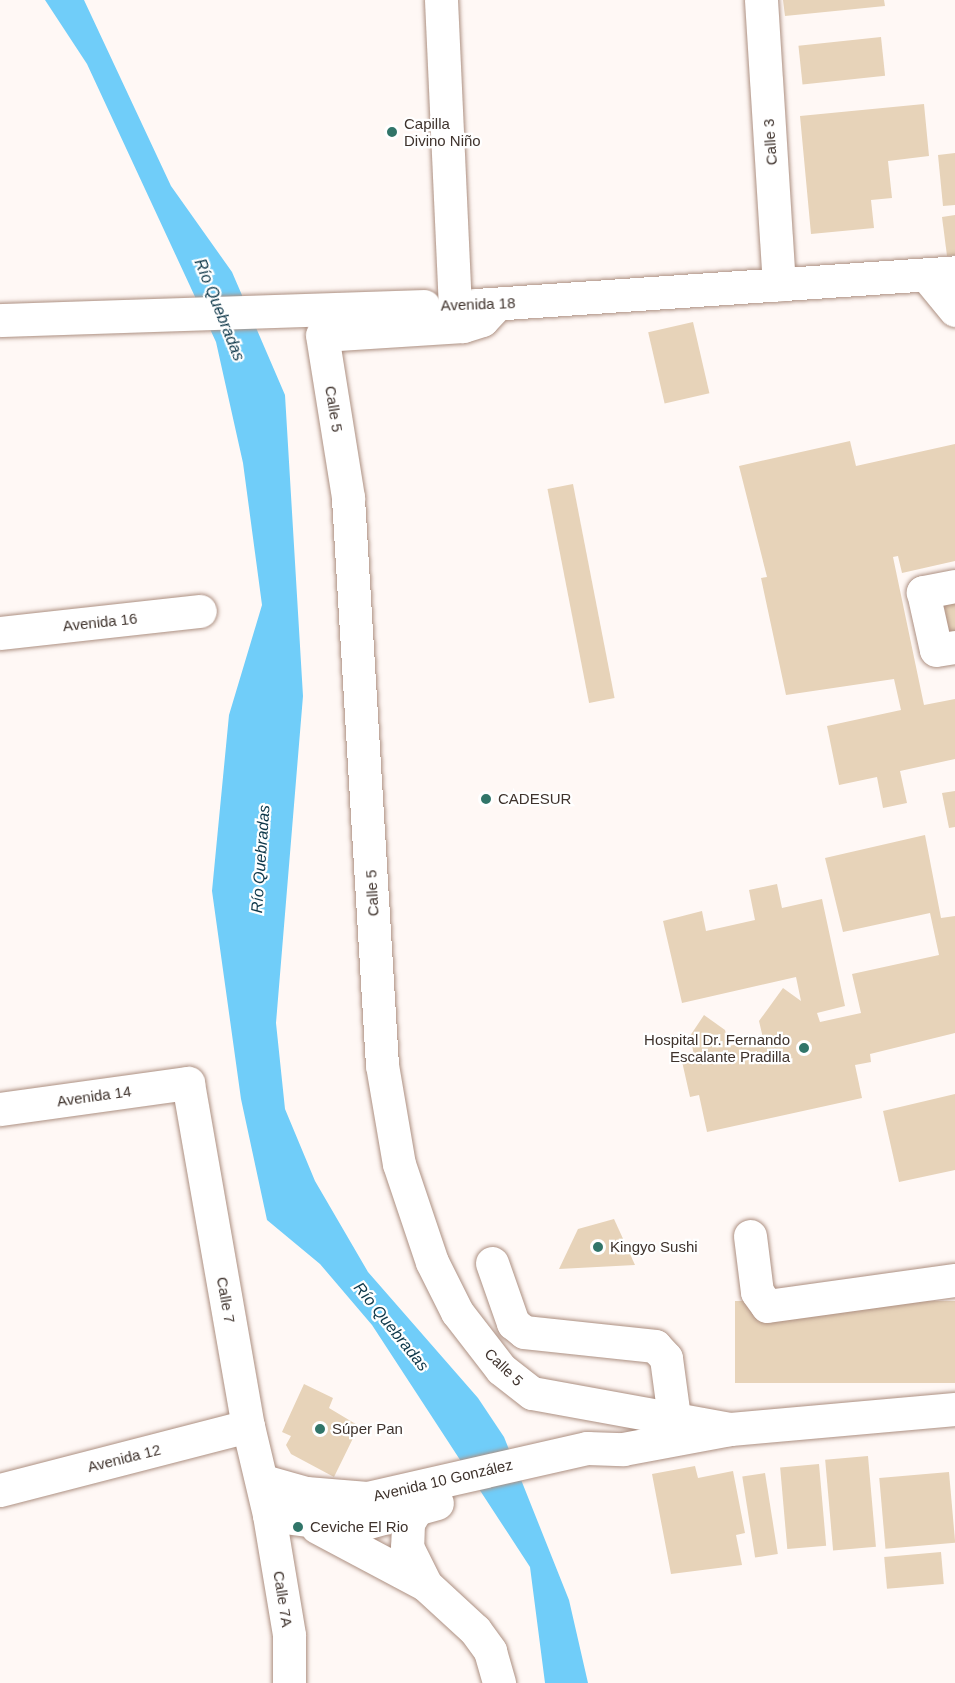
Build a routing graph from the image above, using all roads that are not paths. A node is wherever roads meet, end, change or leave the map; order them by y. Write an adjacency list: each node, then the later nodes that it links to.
1 (441, 0): 6 (street)
2 (761, 0): 4 (street, Calle 3)
3 (941, 274): 4 (street, Avenida 18); 7 (street)
4 (779, 284): 5 (street, Avenida 18)
5 (497, 304): 6 (street, Avenida 18); 19 (street, Calle 5)
6 (455, 305): 8 (street, Avenida 18)
7 (955, 310)
8 (0, 320)
9 (955, 586): 12 (street)
10 (200, 611): 11 (street, Avenida 16)
11 (0, 633)
12 (955, 647)
13 (188, 1083): 14 (street, Avenida 14); 20 (street, Calle 7)
14 (0, 1109)
15 (750, 1236): 17 (street)
16 (492, 1263): 19 (street)
17 (955, 1280)
18 (955, 1409): 21 (street, Avenida 10 González)
19 (674, 1417): 21 (street, Calle 5)
20 (248, 1426): 22 (street, Calle 7); 23 (street, Avenida 12)
21 (730, 1429): 24 (street, Avenida 10 González)
22 (263, 1481): 24 (street, Avenida 10 González); 25 (street, Calle 7)
23 (0, 1490)
24 (431, 1498): 26 (street, Avenida 10 González); 27 (street)
25 (269, 1515): 26 (street, Avenida 10 González); 28 (street, Calle 7A)
26 (313, 1525): 27 (street)
27 (426, 1585): 29 (street)
28 (289, 1683)
29 (499, 1683)

